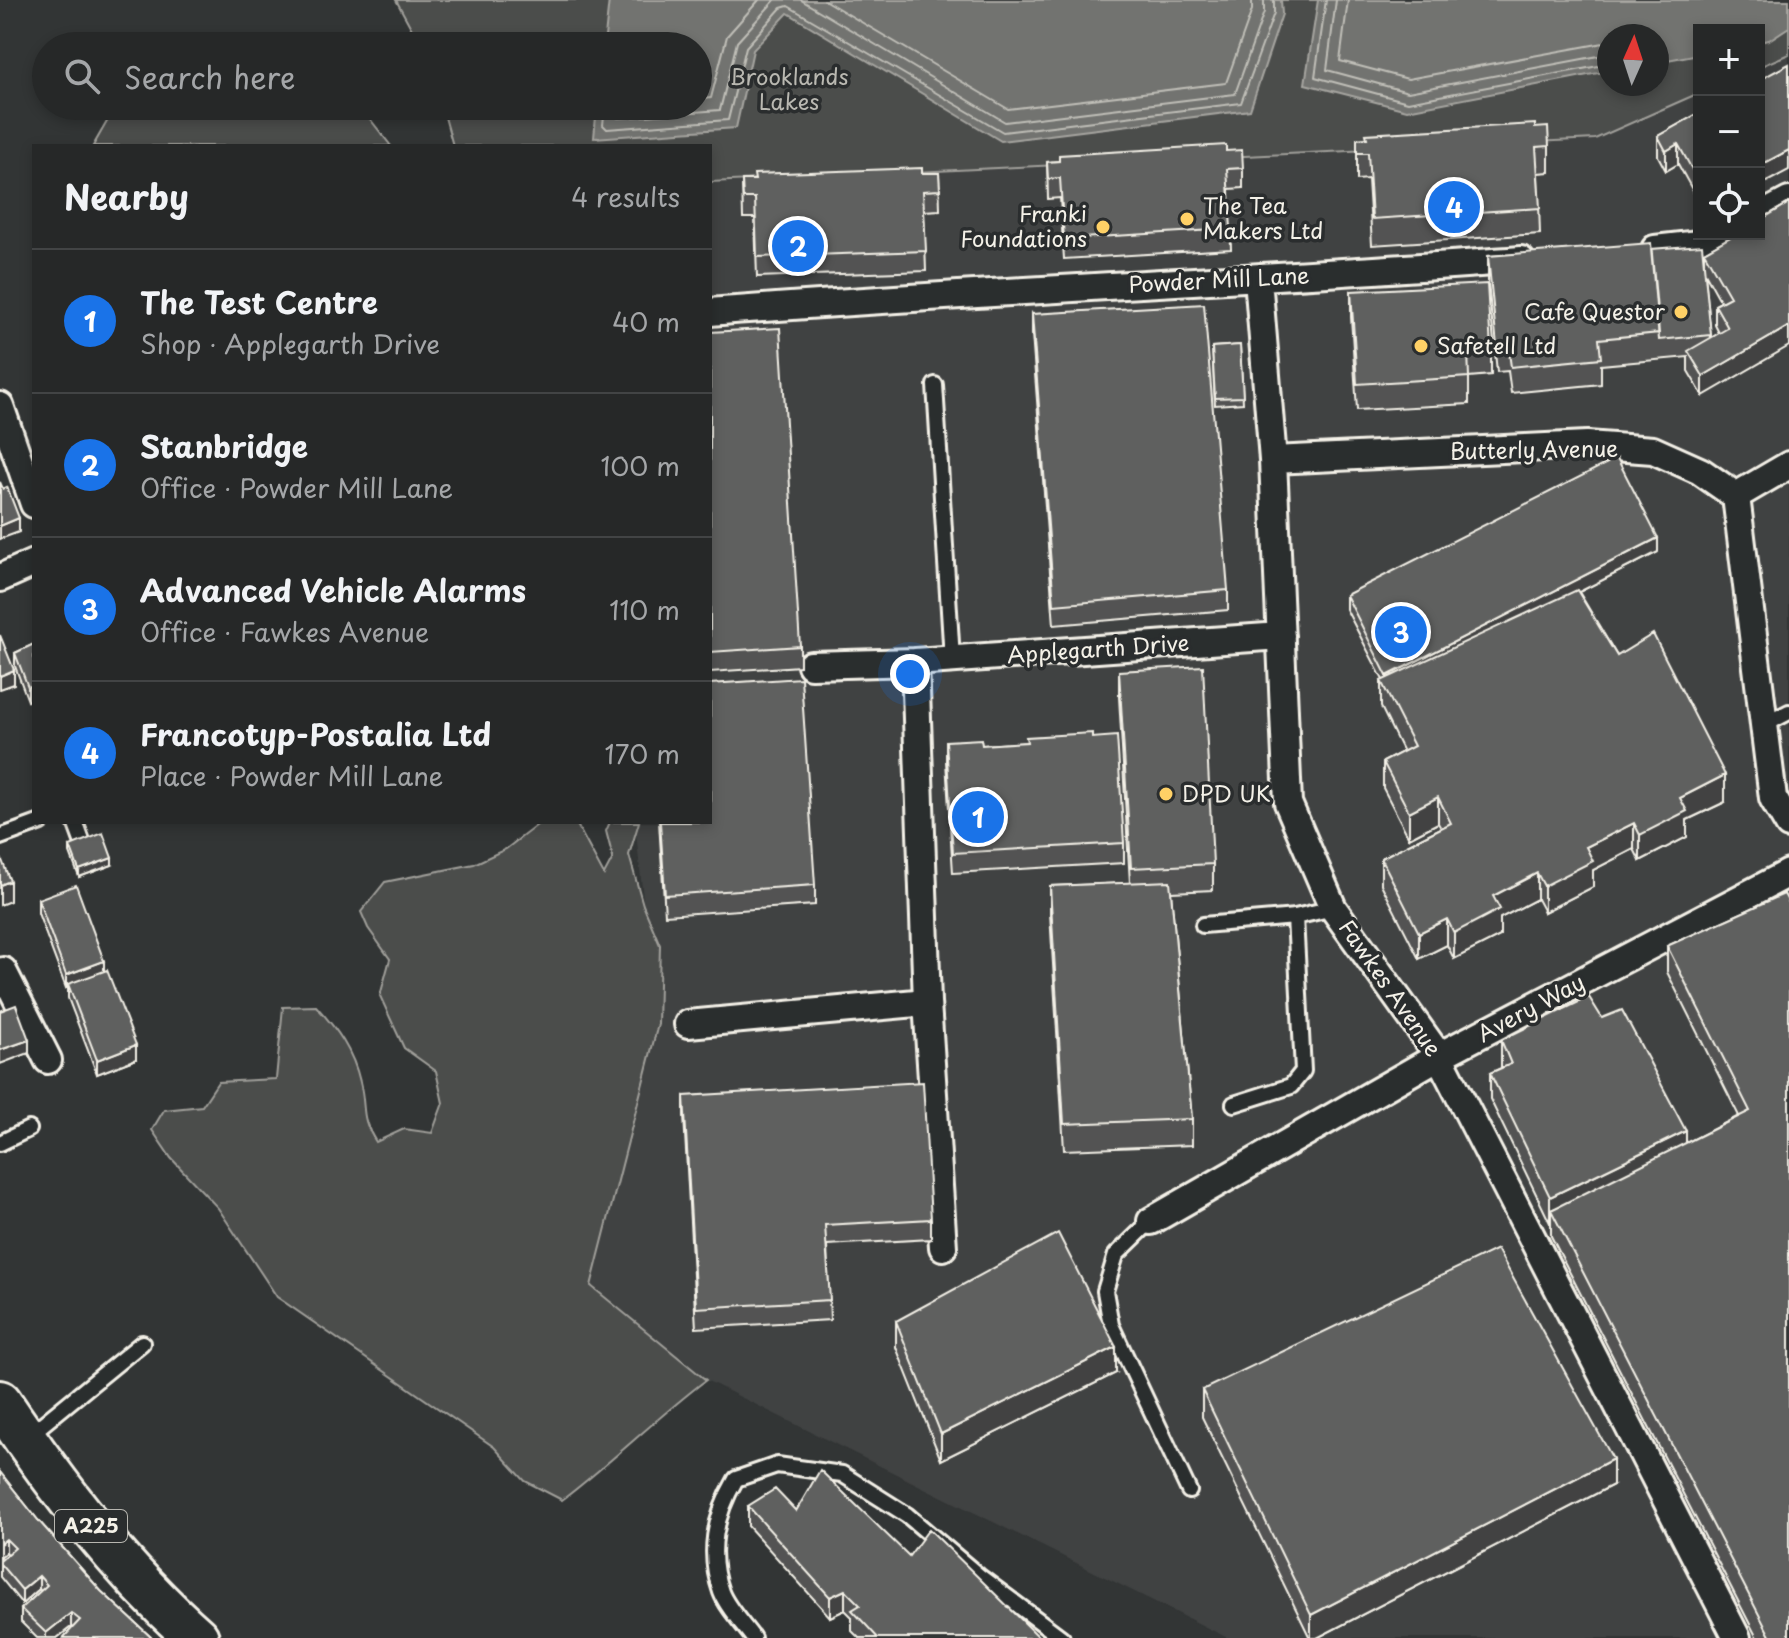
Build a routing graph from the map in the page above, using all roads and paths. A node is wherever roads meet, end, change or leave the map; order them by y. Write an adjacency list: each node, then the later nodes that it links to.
1 (1789, 201): 2 (street)
2 (1765, 214)
3 (1714, 240): 4 (street)
4 (1624, 251)
5 (1546, 258): 6 (street, Powder Mill Lane)
6 (1258, 278): 7 (street, Powder Mill Lane); 10 (street, Fawkes Avenue)
7 (712, 312)
8 (935, 385): 17 (lane)
9 (0, 406): 13 (street)
10 (1273, 460): 12 (street, Butterly Avenue); 16 (street, Fawkes Avenue)
11 (1789, 465): 12 (street)
12 (1736, 496): 21 (street)
13 (32, 498)
14 (32, 564): 15 (street)
15 (0, 578)
16 (1281, 636): 17 (street, Applegarth Drive); 28 (street, Fawkes Avenue)
17 (952, 659): 18 (street, Applegarth Drive)
18 (915, 662): 19 (street, Applegarth Drive); 32 (street)
19 (811, 665)
20 (1789, 712): 21 (lane)
21 (1764, 725): 24 (street)
22 (36, 824): 25 (lane)
23 (76, 824): 26 (lane)
24 (1789, 825)
25 (0, 837)
26 (82, 841)
27 (1789, 873): 34 (street, Avery Way)
28 (1333, 908): 29 (lane); 34 (street, Fawkes Avenue)
29 (1295, 917): 30 (lane); 36 (lane)
30 (1203, 925)
31 (0, 973): 35 (street)
32 (927, 1002): 33 (street); 40 (street)
33 (688, 1024)
34 (1439, 1056): 39 (street, Avery Way); 48 (street, Fawkes Avenue)
35 (48, 1060)
36 (1234, 1104)
37 (29, 1129): 38 (lane)
38 (0, 1143)
39 (1151, 1221): 44 (lane)
40 (943, 1247)
41 (142, 1343): 43 (lane)
42 (0, 1402): 43 (main road, A225)
43 (25, 1439): 45 (main road, A225)
44 (1189, 1491)
45 (197, 1638)
46 (753, 1638): 47 (lane)
47 (1062, 1638)
48 (1737, 1638)

